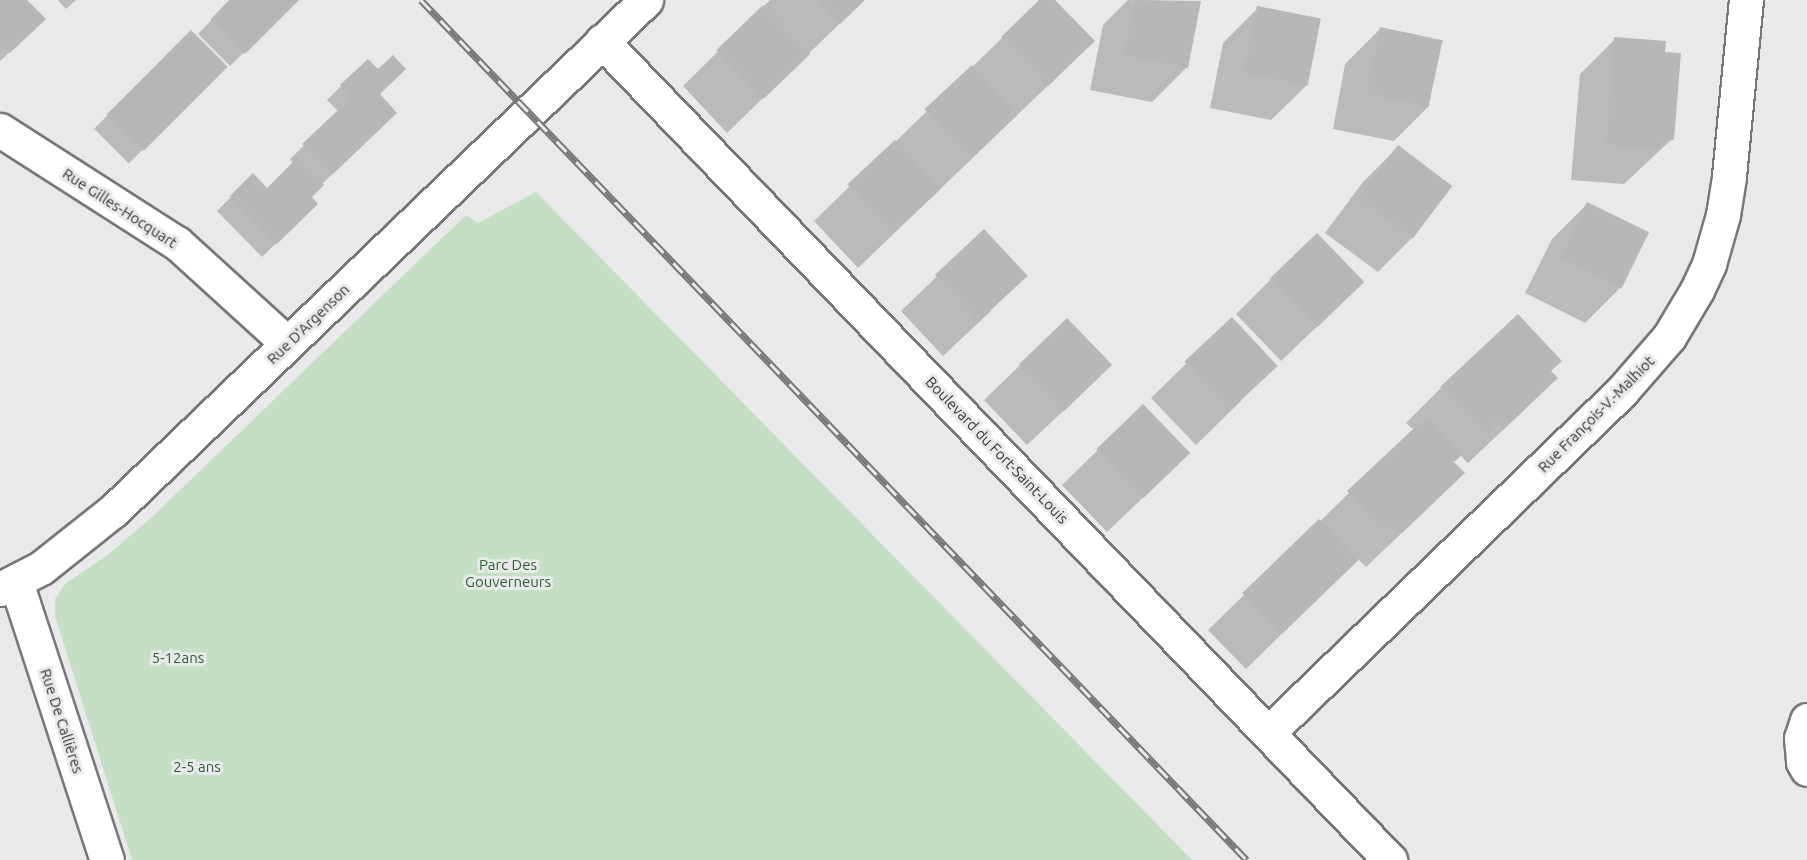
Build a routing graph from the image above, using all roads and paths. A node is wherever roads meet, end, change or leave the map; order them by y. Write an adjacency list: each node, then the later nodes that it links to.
1 (646, 0): 3 (street)
2 (1746, 0): 8 (street, Rue François-V.-Malhiot)
3 (602, 41): 5 (street, Rue D'Argenson); 8 (street, Boulevard du Fort-Saint-Louis)
4 (0, 130): 5 (street, Rue Gilles-Hocquart)
5 (287, 343): 6 (street, Rue D'Argenson)
6 (8, 586): 10 (street, Rue De Callières)
7 (1807, 720): 9 (street)
8 (1269, 732): 11 (street, Boulevard du Fort-Saint-Louis)
9 (1807, 769)
10 (107, 860)
11 (1390, 860)

